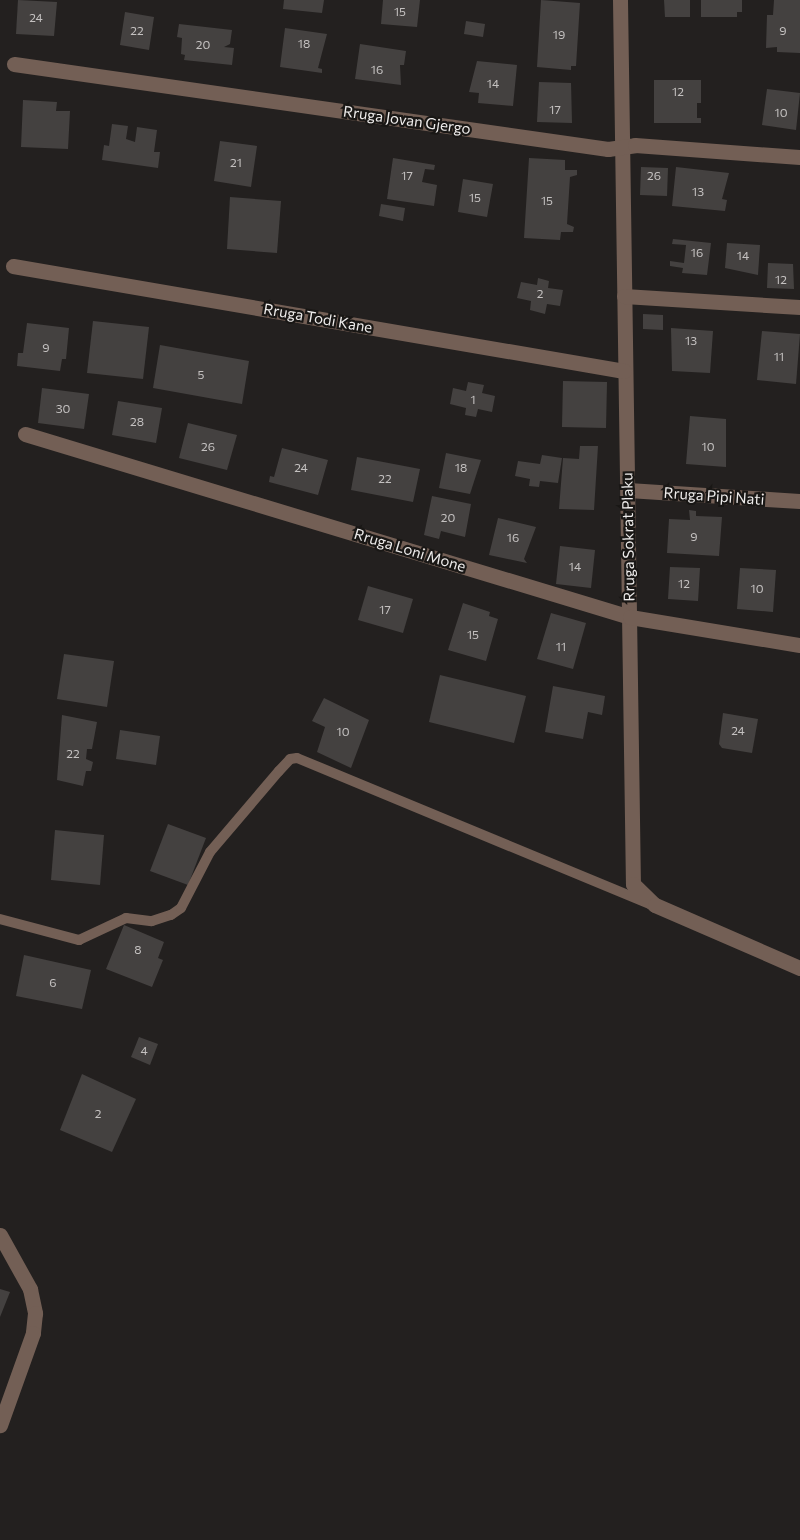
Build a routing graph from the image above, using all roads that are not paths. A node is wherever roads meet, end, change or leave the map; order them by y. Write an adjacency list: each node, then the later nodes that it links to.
1 (620, 0): 3 (street, Rruga Sokrat Plaku)
2 (14, 64): 3 (street, Rruga Jovan Gjergo)
3 (621, 146): 4 (street, Rruga Jovan Gjergo); 6 (street, Rruga Sokrat Plaku)
4 (800, 157)
5 (13, 266): 8 (street, Rruga Todi Kane)
6 (624, 296): 7 (street); 8 (street, Rruga Sokrat Plaku)
7 (800, 307)
8 (624, 371): 10 (street, Rruga Sokrat Plaku)
9 (25, 434): 12 (street, Rruga Loni Mone)
10 (628, 490): 11 (street, Rruga Pipi Nati); 12 (street, Rruga Sokrat Plaku)
11 (800, 501)
12 (630, 617): 13 (street, Rruga Loni Mone); 14 (street, Rruga Sokrat Plaku)
13 (800, 645)
14 (655, 905): 15 (lane); 16 (street, Rruga Sokrat Plaku)
15 (0, 919)
16 (800, 968)
17 (0, 1235): 18 (street)
18 (0, 1425)

